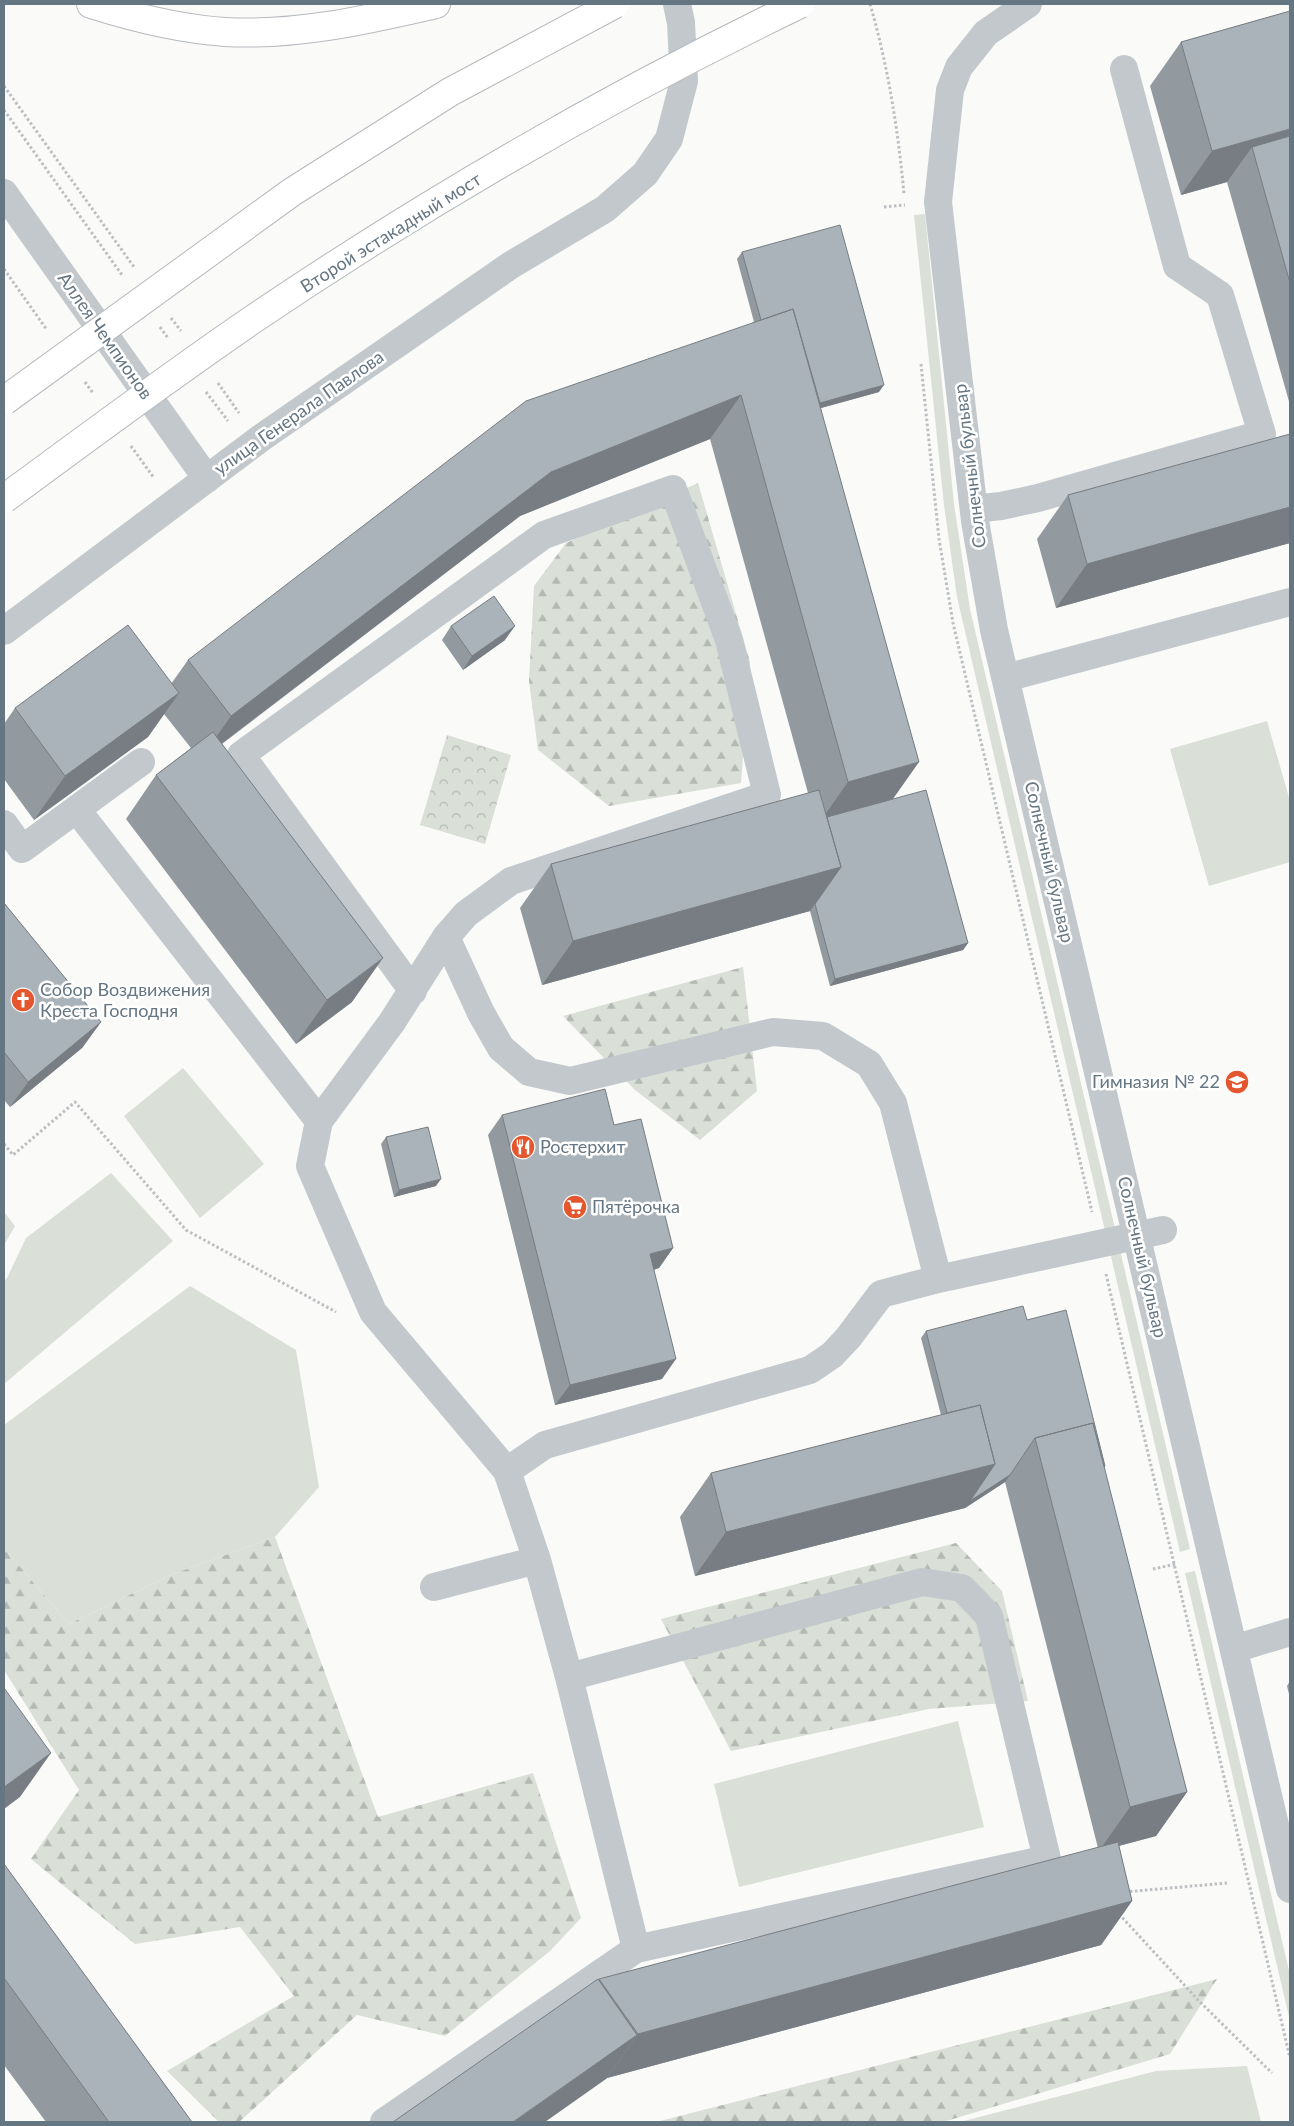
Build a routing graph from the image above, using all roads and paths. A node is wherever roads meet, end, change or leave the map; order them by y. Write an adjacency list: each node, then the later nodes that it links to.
1 (91, 4): 2 (main road)
2 (436, 4)
3 (615, 4): 21 (main road, bridge)
4 (677, 4): 24 (street, улица Генерала Павлова)
5 (800, 4): 25 (main road, Второй эстакадный мост, bridge)
6 (870, 4): 11 (path)
7 (1028, 4): 26 (street, Солнечный бульвар)
8 (1124, 69): 26 (street)
9 (4, 86): 13 (path)
10 (4, 110): 14 (path)
11 (900, 158)
12 (4, 193): 24 (street, Аллея Чемпионов)
13 (138, 272)
14 (126, 280)
15 (167, 312): 17 (path)
16 (155, 320): 18 (path)
17 (184, 336)
18 (173, 345)
19 (213, 377): 22 (path)
20 (202, 385): 23 (path)
21 (4, 401)
22 (242, 417)
23 (231, 426)
24 (206, 479): 28 (street, улица Генерала Павлова)
25 (4, 499)
26 (974, 509): 29 (street, Солнечный бульвар)
27 (1290, 602): 29 (street)
28 (4, 631)
29 (1006, 678): 38 (street, Солнечный бульвар)
30 (141, 762): 31 (street)
31 (77, 810): 32 (street); 35 (street)
32 (4, 824)
33 (446, 937): 34 (street); 34 (street); 39 (street)
34 (413, 991): 35 (street)
35 (319, 1121): 41 (street)
36 (4, 1144): 40 (path)
37 (1163, 1230): 38 (street)
38 (1137, 1236): 39 (street); 45 (street, Солнечный бульвар)
39 (938, 1279): 41 (street)
40 (344, 1316)
41 (507, 1470): 42 (street)
42 (537, 1560): 43 (street); 47 (street)
43 (434, 1587)
44 (1290, 1632): 45 (street)
45 (1234, 1649): 49 (street, Солнечный бульвар)
46 (1197, 1660): 53 (path)
47 (569, 1677): 52 (street); 52 (street)
48 (1227, 1883): 50 (path)
49 (1290, 1889)
50 (1118, 1892)
51 (1114, 1908): 54 (path)
52 (636, 1949): 55 (street)
53 (1290, 2058)
54 (1272, 2073)
55 (384, 2122)

